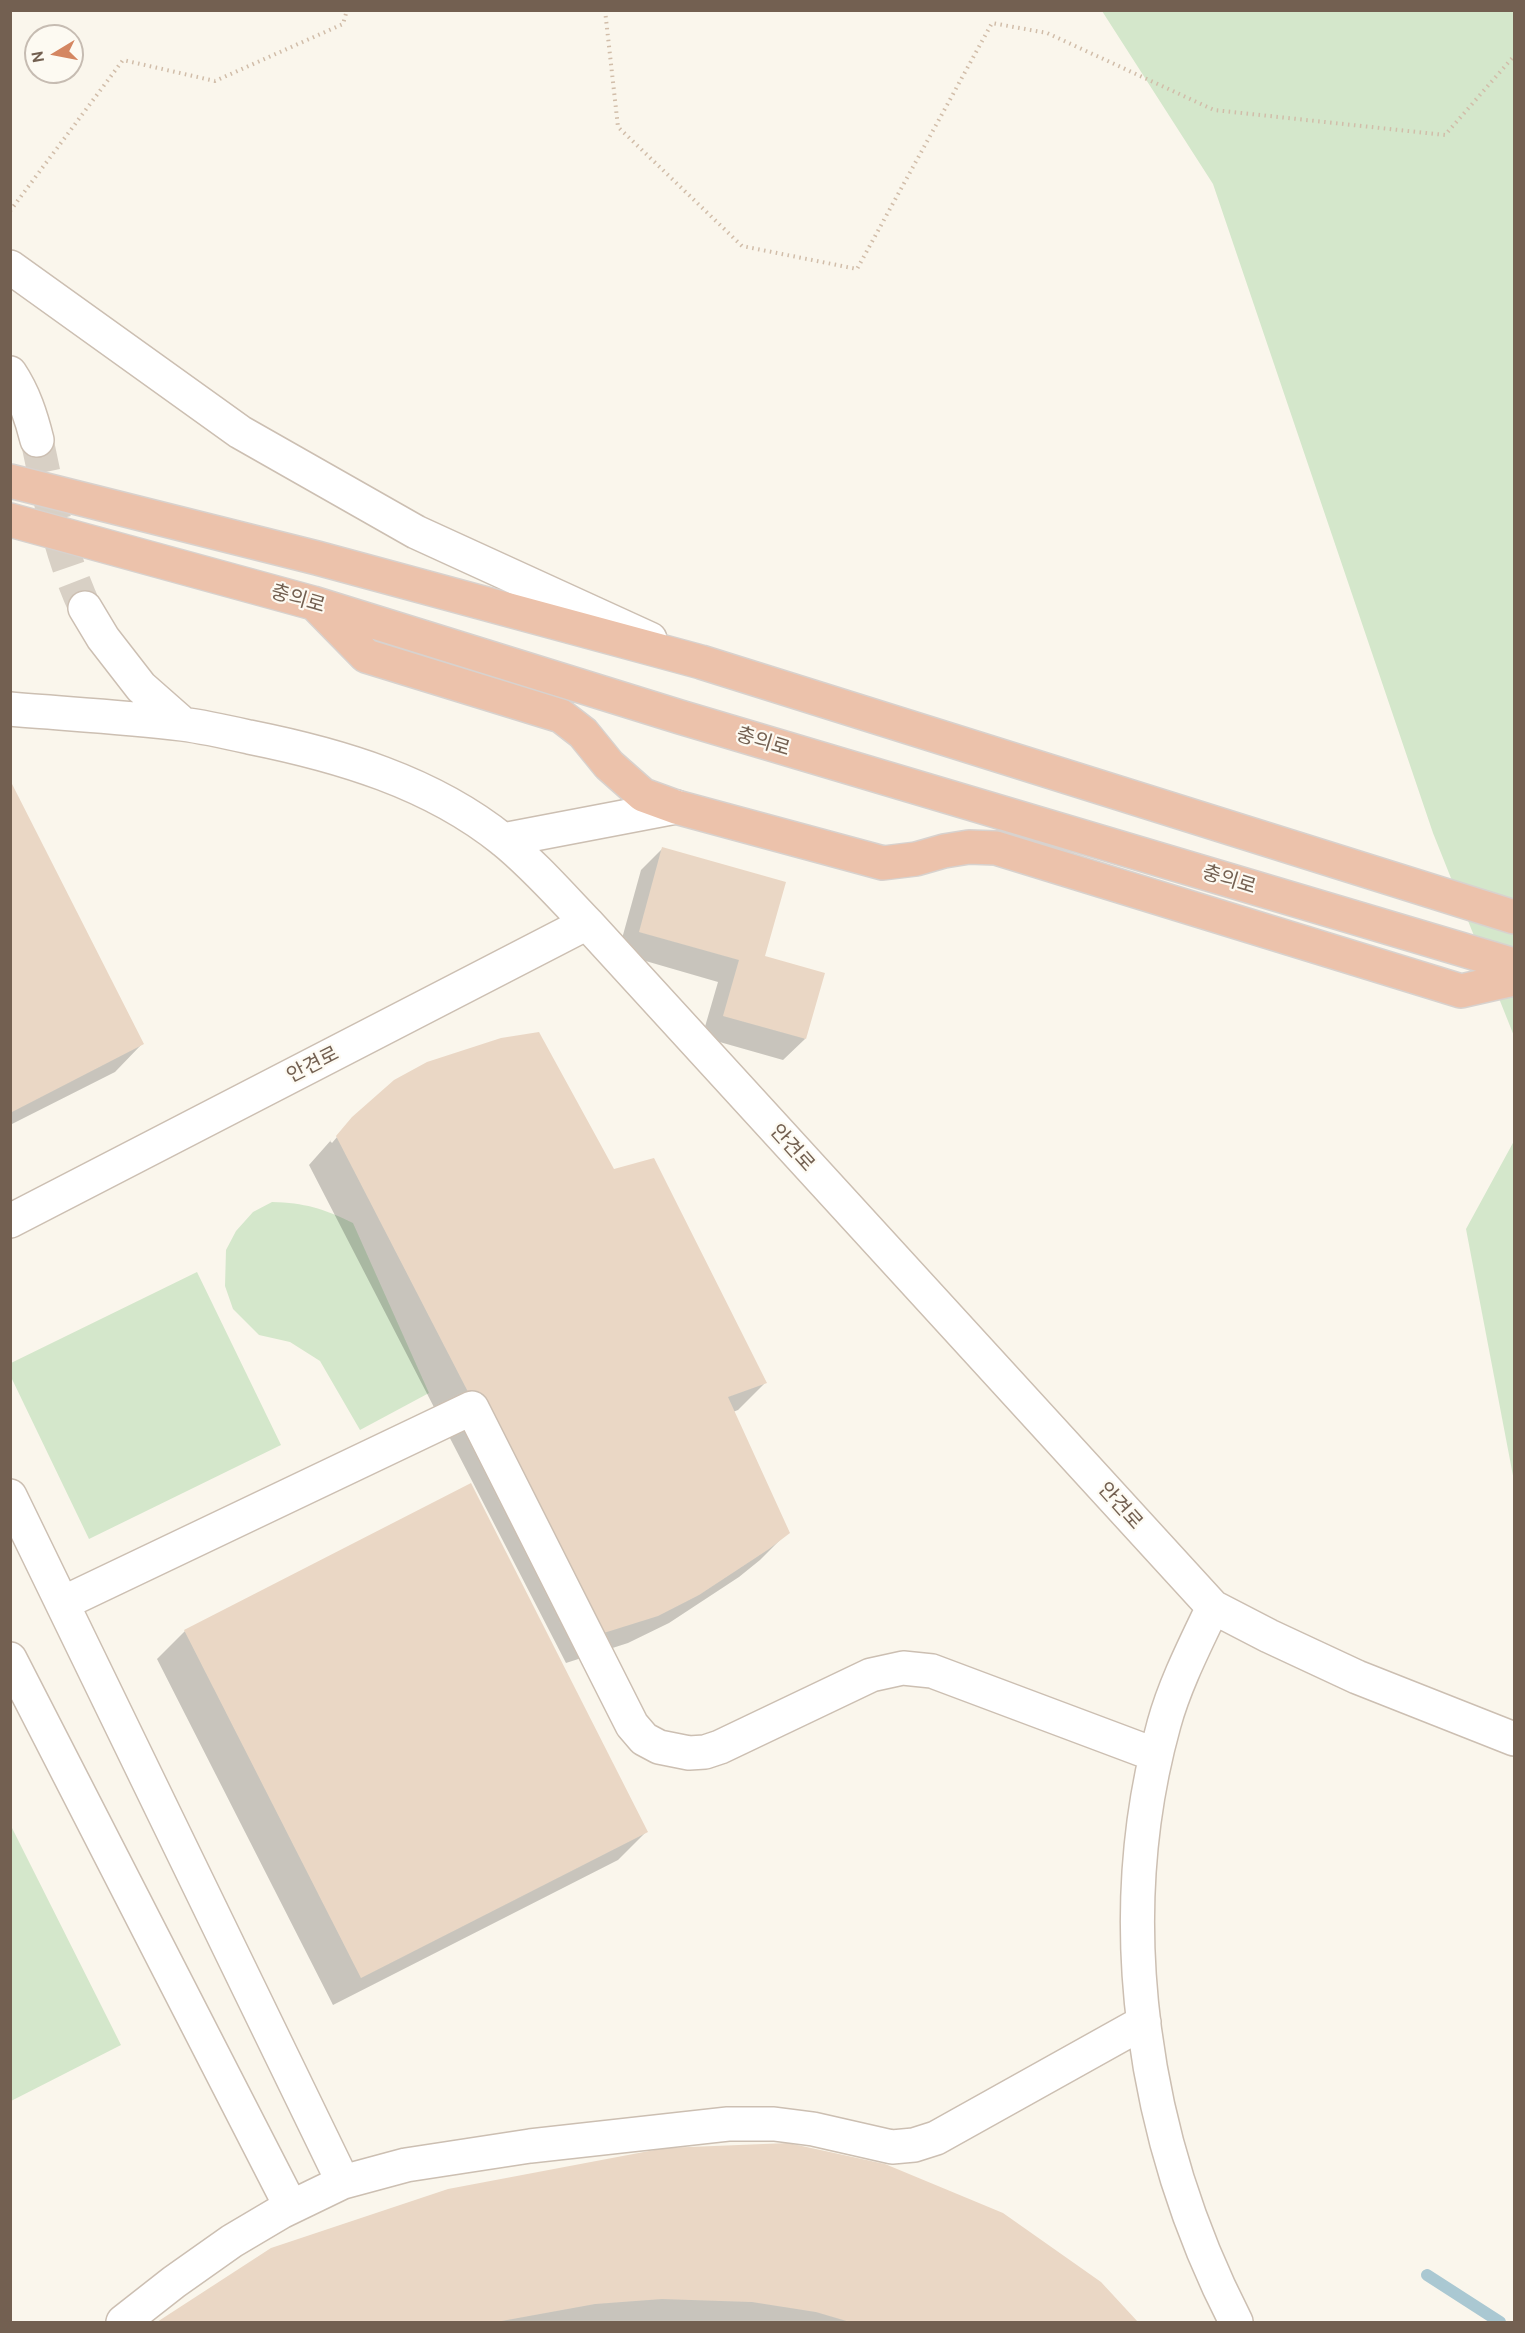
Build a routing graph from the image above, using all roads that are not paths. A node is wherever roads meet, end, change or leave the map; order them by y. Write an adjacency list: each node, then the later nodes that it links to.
1 (10, 267): 8 (street)
2 (10, 373): 3 (street)
3 (37, 440)
4 (10, 481): 8 (highway)
5 (10, 520): 6 (highway, 충의로)
6 (313, 603): 11 (highway); 15 (highway, 충의로)
7 (85, 608): 10 (street)
8 (701, 662): 13 (highway)
9 (10, 710): 10 (street)
10 (183, 724): 12 (street)
11 (676, 807): 12 (street); 16 (highway)
12 (503, 840): 14 (street)
13 (1515, 917)
14 (587, 923): 17 (street, 안견로); 20 (street, 안견로)
15 (1515, 965)
16 (1515, 979)
17 (10, 1221)
18 (10, 1496): 19 (street)
19 (63, 1603): 23 (street); 25 (street)
20 (1213, 1607): 22 (street, 안견로); 23 (street)
21 (10, 1659): 26 (street)
22 (1515, 1739)
23 (1156, 1755): 24 (street)
24 (1144, 2022): 25 (street); 28 (street)
25 (343, 2182): 26 (street)
26 (291, 2207): 27 (street)
27 (123, 2322)
28 (1236, 2322)

